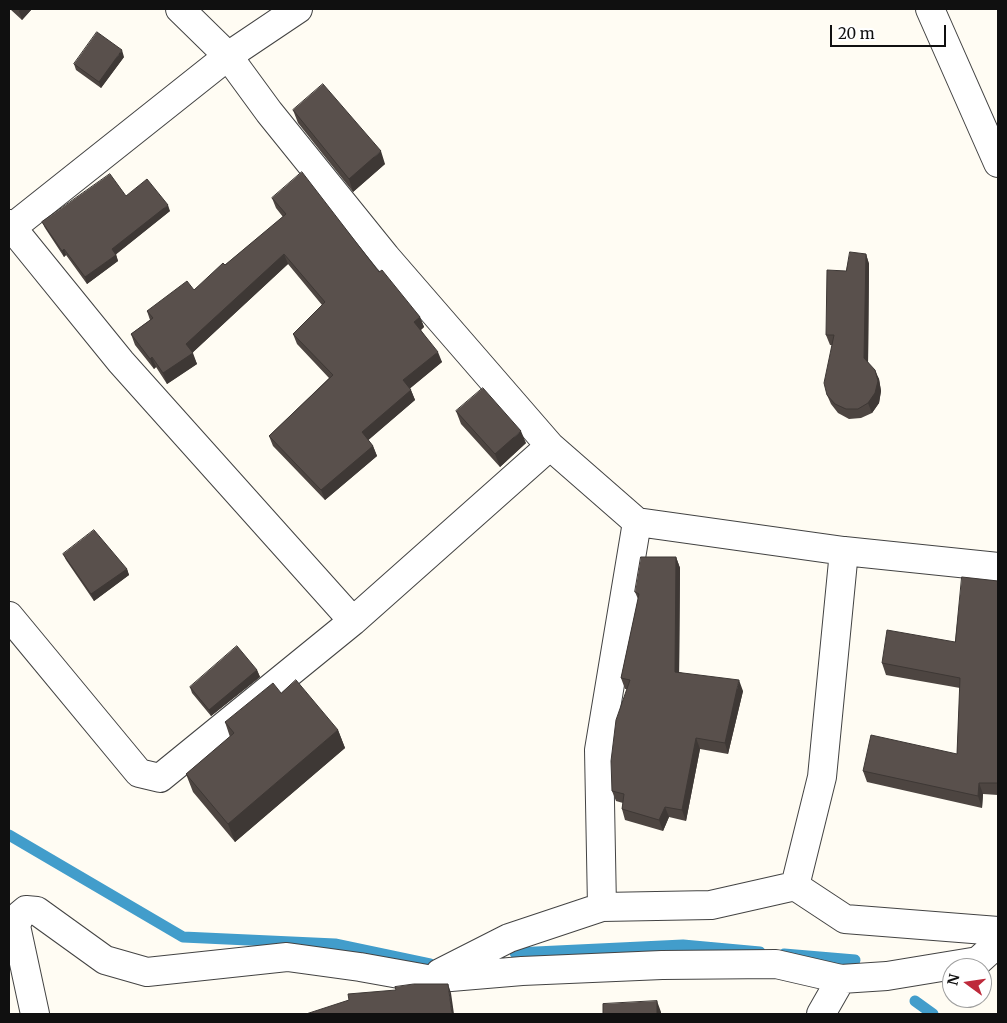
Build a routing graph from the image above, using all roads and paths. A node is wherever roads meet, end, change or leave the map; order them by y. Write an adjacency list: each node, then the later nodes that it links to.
1 (180, 9): 4 (street)
2 (298, 9): 4 (street)
3 (930, 9): 5 (street)
4 (228, 56): 6 (street); 7 (street)
5 (998, 163)
6 (10, 227): 12 (street)
7 (550, 446): 8 (street); 12 (street)
8 (637, 522): 9 (street); 14 (street)
9 (844, 551): 10 (street); 13 (street)
10 (998, 567)
11 (9, 616): 12 (street)
12 (353, 621)
13 (795, 886): 14 (street); 15 (street)
14 (602, 907): 18 (street)
15 (998, 931)
16 (998, 943): 17 (street)
17 (842, 979): 18 (street); 20 (street)
18 (427, 980): 19 (street)
19 (35, 1014)
20 (822, 1014)

